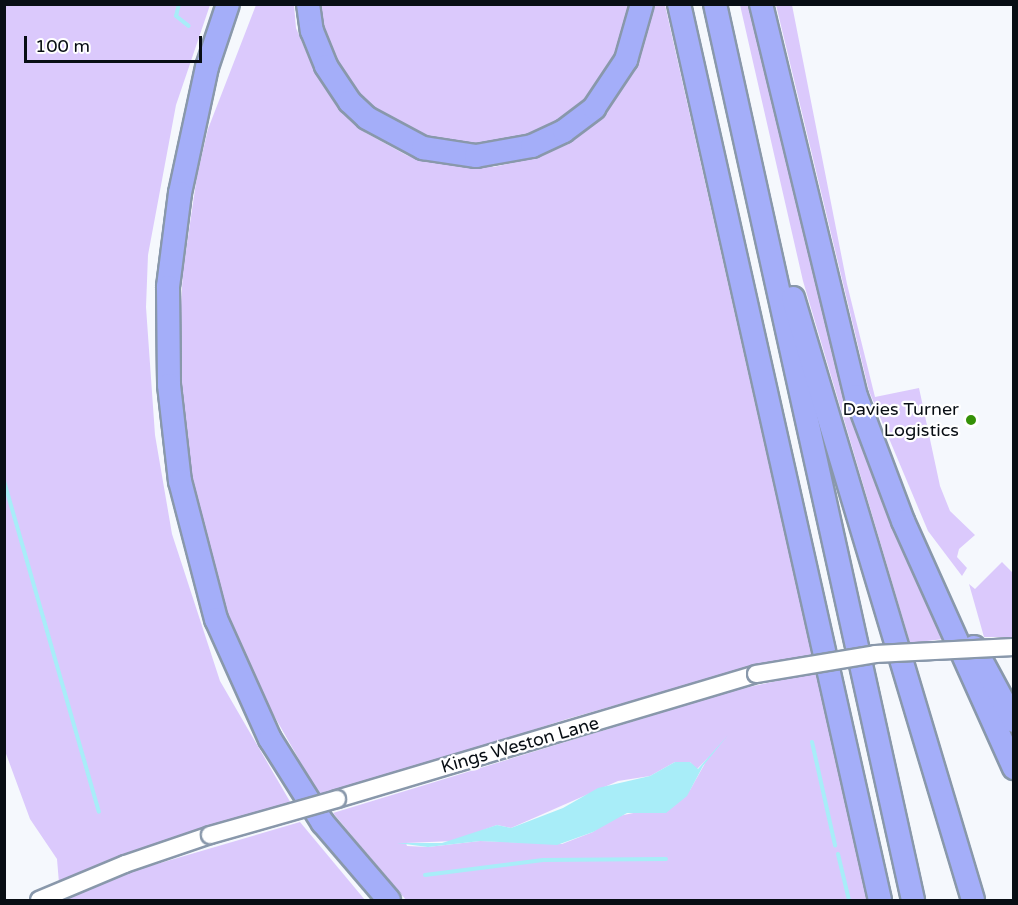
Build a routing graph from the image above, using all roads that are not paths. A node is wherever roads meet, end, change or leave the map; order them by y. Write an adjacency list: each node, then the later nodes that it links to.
1 (228, 4): 8 (highway)
2 (245, 4): 8 (highway)
3 (308, 4): 4 (highway)
4 (642, 4)
5 (679, 4): 16 (highway)
6 (715, 4): 9 (highway)
7 (761, 4): 10 (highway)
8 (195, 124): 15 (highway)
9 (752, 162): 17 (highway); 18 (highway)
10 (903, 521): 12 (highway); 13 (highway)
11 (1014, 647): 14 (street, Kings Weston Lane, bridge)
12 (1014, 721)
13 (1014, 768)
14 (39, 900)
15 (389, 900)
16 (880, 900)
17 (913, 900)
18 (973, 900)

